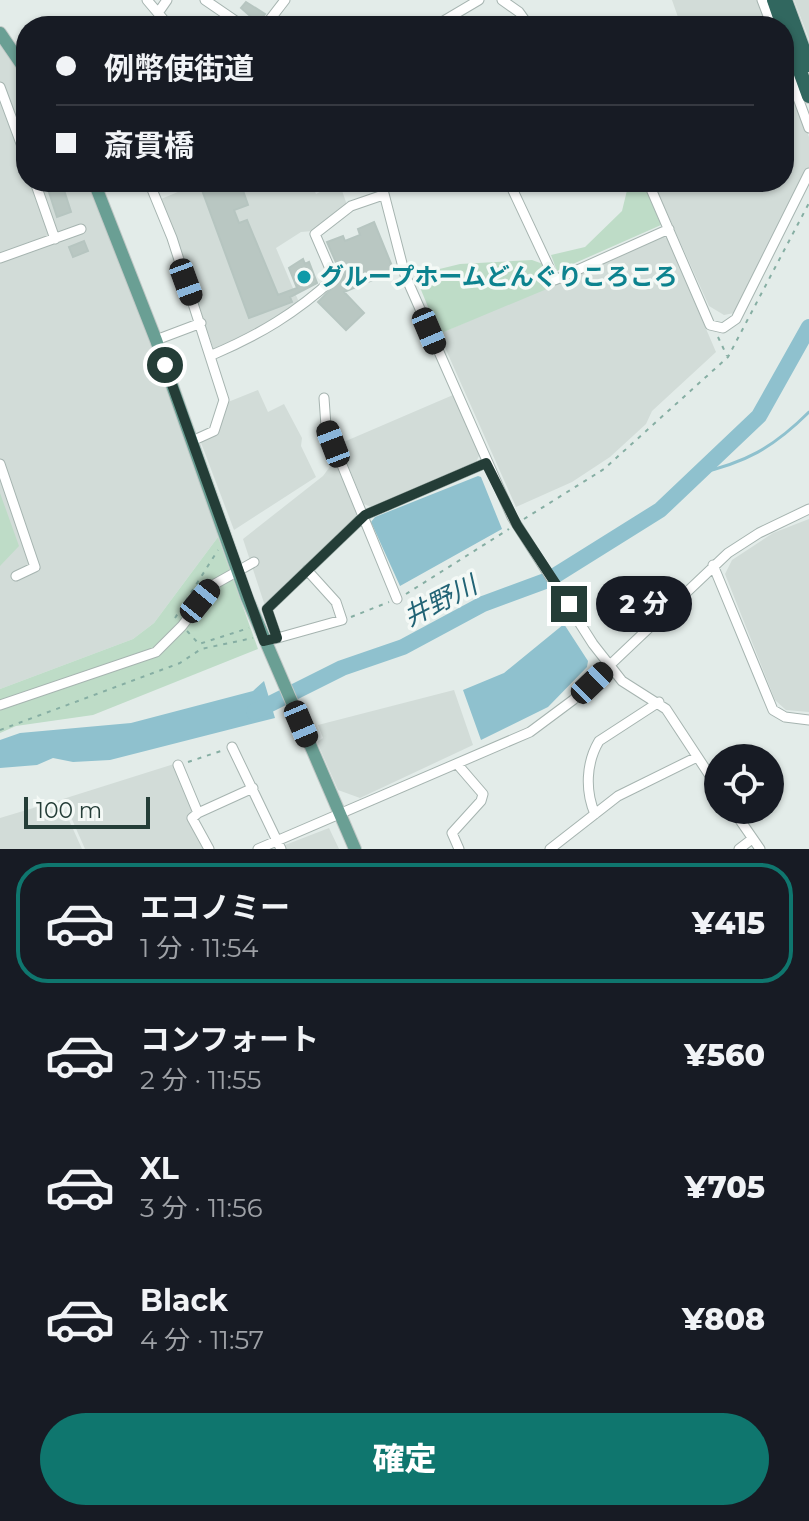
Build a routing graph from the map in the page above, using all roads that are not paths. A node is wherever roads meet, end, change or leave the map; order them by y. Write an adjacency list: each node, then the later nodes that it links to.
1 (147, 0): 8 (street)
2 (167, 0): 8 (street)
3 (205, 0): 7 (street)
4 (285, 0): 10 (street)
5 (502, 0): 12 (street)
6 (472, 1): 11 (street)
7 (219, 4)
8 (158, 13): 9 (street)
9 (161, 16)
10 (273, 16)
11 (450, 16)
12 (522, 16)
13 (794, 24): 17 (highway)
14 (0, 33): 16 (main road)
15 (794, 55): 20 (highway)
16 (16, 56)
17 (809, 65)
18 (0, 87): 22 (street)
19 (794, 87): 21 (street)
20 (809, 96)
21 (809, 128)
22 (16, 130)
23 (809, 173): 32 (street)
24 (39, 192): 33 (street)
25 (98, 192): 36 (main road)
26 (153, 192): 35 (street)
27 (383, 192): 30 (street)
28 (514, 192): 32 (street)
29 (653, 192): 32 (street)
30 (383, 195): 37 (street); 40 (street)
31 (81, 229): 33 (street)
32 (669, 229)
33 (55, 239): 34 (street)
34 (0, 258)
35 (201, 323): 36 (street); 37 (street)
36 (156, 340): 39 (main road)
37 (212, 355): 39 (street)
38 (324, 398): 43 (street)
39 (192, 441): 47 (main road)
40 (486, 463): 43 (street); 51 (street)
41 (0, 464): 48 (street)
42 (809, 509): 45 (street)
43 (365, 515): 46 (street); 49 (street)
44 (254, 562): 47 (street)
45 (713, 565): 51 (street); 54 (street)
46 (307, 570): 50 (street); 50 (street)
47 (238, 572): 50 (main road); 53 (street)
48 (16, 576)
49 (400, 597)
50 (267, 640): 63 (main road)
51 (610, 665): 52 (street); 58 (street)
52 (659, 702): 56 (street); 62 (street)
53 (0, 705)
54 (809, 720)
55 (232, 747): 60 (street)
56 (697, 757): 59 (street); 62 (street)
57 (178, 765): 61 (street)
58 (458, 765): 63 (street); 70 (street)
59 (704, 767)
60 (253, 788): 61 (street); 66 (street)
61 (198, 813): 67 (street)
62 (595, 814): 71 (street)
63 (340, 815): 66 (street); 69 (main road)
64 (742, 824): 65 (street)
65 (752, 839): 72 (street); 73 (street)
66 (279, 844): 68 (street)
67 (209, 849)
68 (258, 849)
69 (355, 849)
70 (459, 849)
71 (550, 849)
72 (739, 849)
73 (760, 849)

